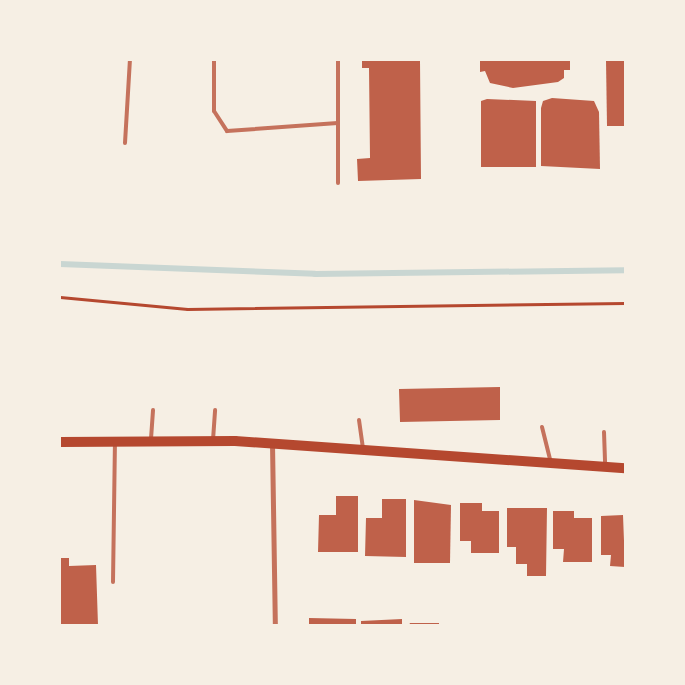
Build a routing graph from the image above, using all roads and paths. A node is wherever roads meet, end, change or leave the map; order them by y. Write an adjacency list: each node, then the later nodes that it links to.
1 (130, 60): 5 (lane)
2 (214, 60): 4 (lane)
3 (338, 60): 4 (lane)
4 (338, 123): 6 (lane)
5 (125, 143)
6 (338, 183)
7 (60, 297): 8 (path)
8 (625, 303)
9 (153, 410): 14 (lane)
10 (215, 410): 16 (lane)
11 (359, 420): 19 (lane)
12 (542, 427): 20 (lane)
13 (604, 432): 21 (lane)
14 (151, 439): 15 (main road); 16 (main road)
15 (115, 440): 17 (main road); 23 (lane)
16 (213, 440): 18 (main road)
17 (60, 442)
18 (272, 443): 19 (main road); 24 (street)
19 (363, 449): 20 (main road)
20 (551, 462): 21 (main road)
21 (605, 466): 22 (main road)
22 (625, 468)
23 (113, 582)
24 (275, 625)

